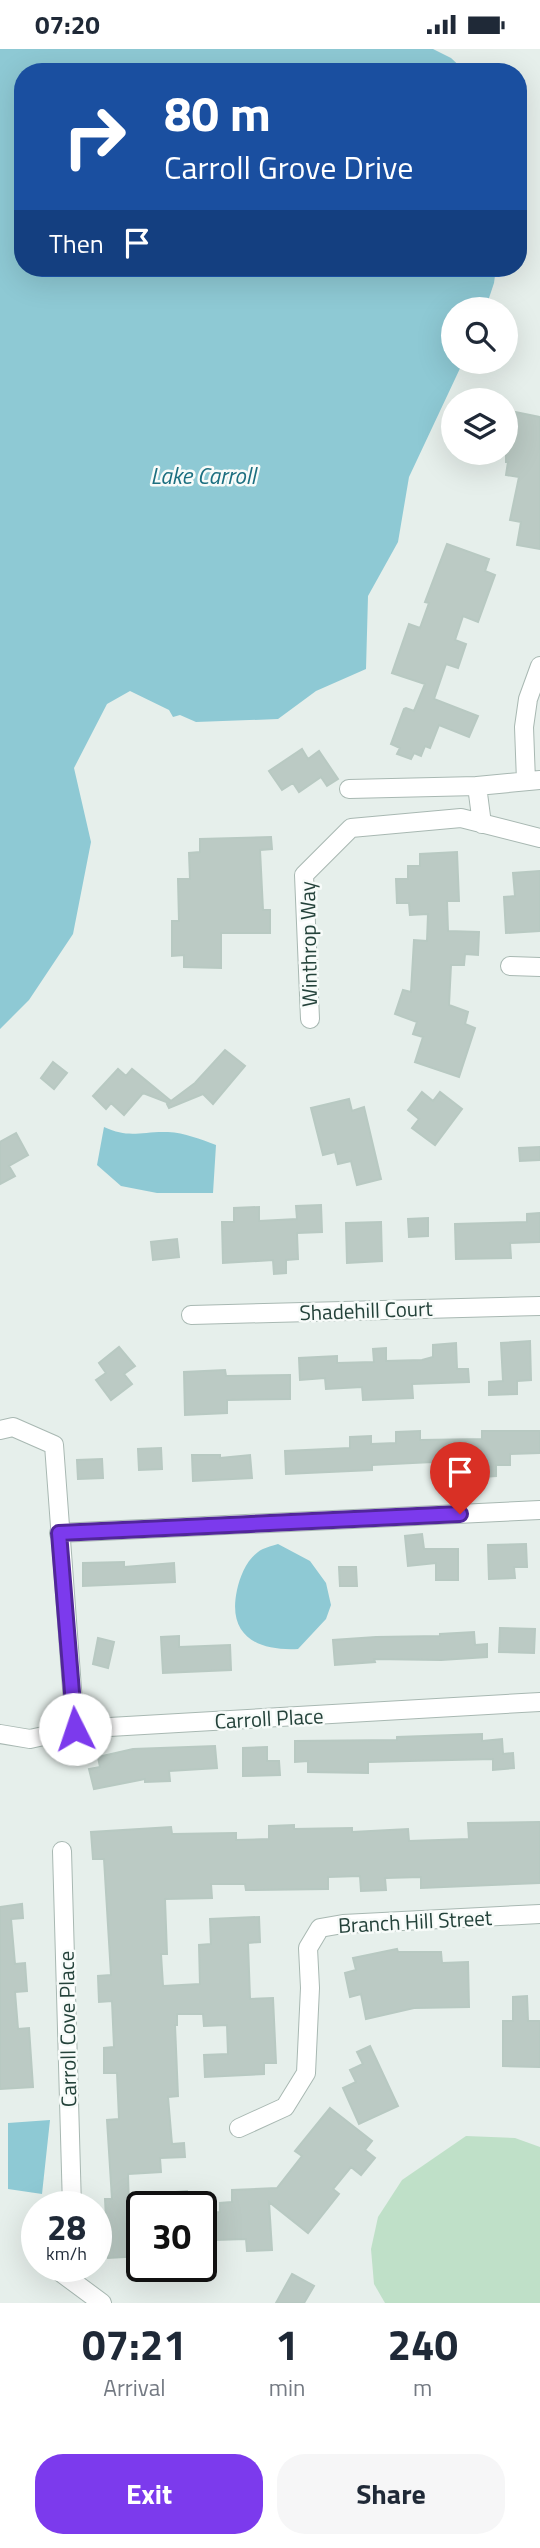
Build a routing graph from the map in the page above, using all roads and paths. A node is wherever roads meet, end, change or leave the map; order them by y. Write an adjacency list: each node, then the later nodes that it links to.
1 (540, 666): 2 (street)
2 (533, 780): 3 (street)
3 (477, 786): 4 (street); 5 (street)
4 (349, 789)
5 (482, 824): 6 (street, Winthrop Way); 9 (street, Winthrop Way)
6 (540, 838)
7 (510, 966): 8 (street)
8 (540, 967)
9 (310, 1019)
10 (540, 1306): 11 (street, Shadehill Court)
11 (191, 1315)
12 (0, 1430): 14 (street)
13 (540, 1510): 14 (street)
14 (59, 1533): 16 (street)
15 (540, 1702): 16 (street, Carroll Place)
16 (75, 1729): 17 (street, Carroll Place)
17 (0, 1734)
18 (62, 1851): 21 (street, Carroll Cove Place)
19 (540, 1914): 20 (street, Branch Hill Street)
20 (239, 2128)
21 (72, 2191)
22 (74, 2282): 23 (street)
23 (102, 2303)

